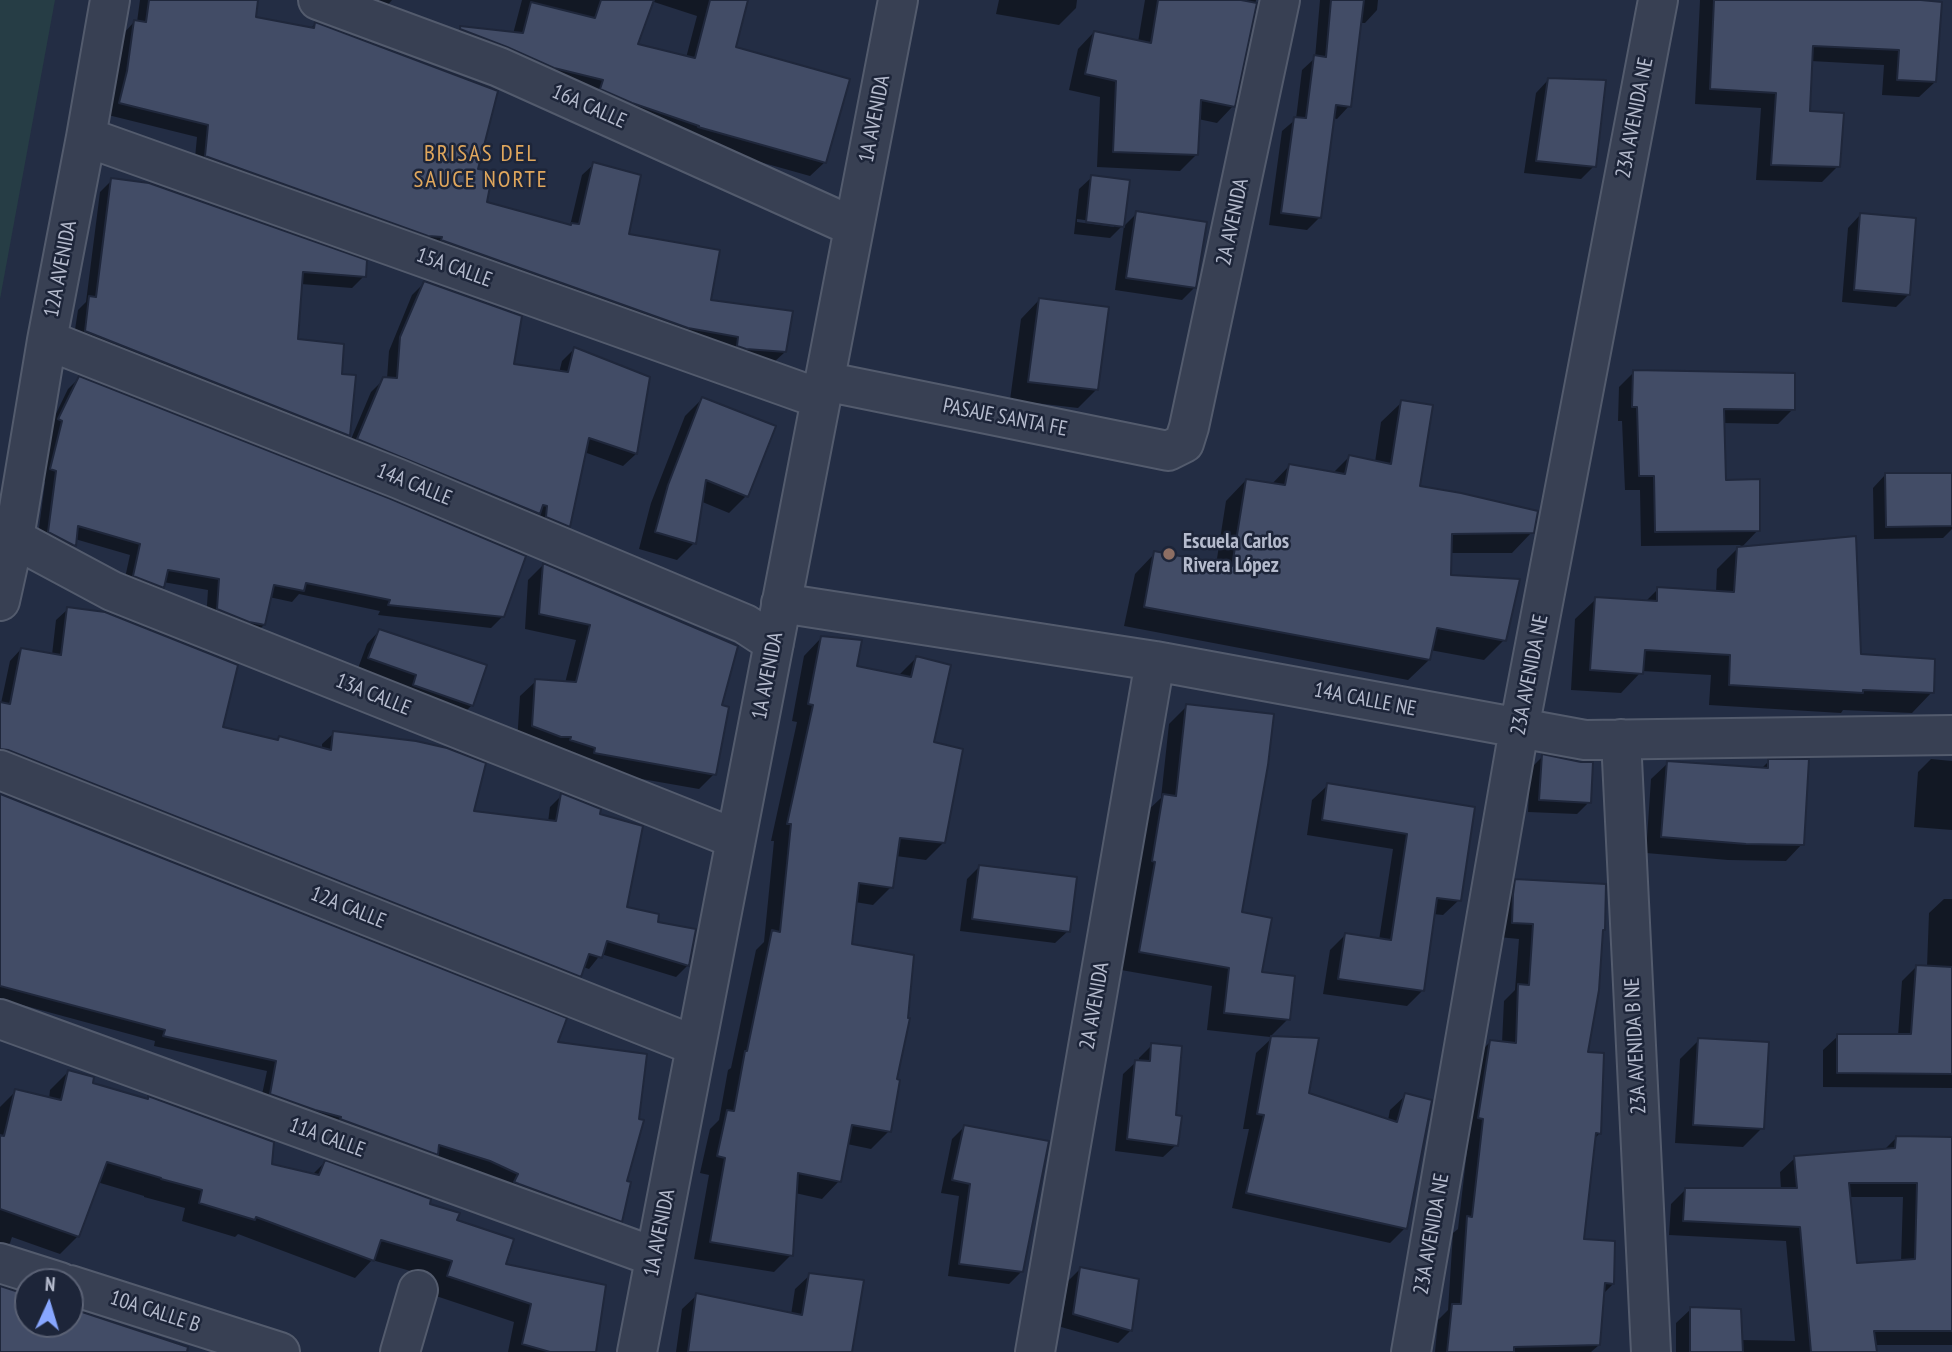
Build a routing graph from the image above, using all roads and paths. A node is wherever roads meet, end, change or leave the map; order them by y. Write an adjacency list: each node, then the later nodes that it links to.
1 (110, 0): 6 (street, 12A AVENIDA)
2 (318, 0): 7 (street, 16A CALLE)
3 (896, 0): 7 (street, 1A AVENIDA)
4 (1280, 0): 10 (street, 2A AVENIDA)
5 (1658, 0): 16 (street, 23A AVENIDA NE)
6 (86, 137): 8 (street, 12A AVENIDA); 9 (street, 15A CALLE)
7 (854, 228): 9 (street, 1A AVENIDA)
8 (47, 340): 11 (street, 12A AVENIDA); 14 (street, 14A CALLE)
9 (823, 390): 10 (street, PASAJE SANTA FE); 13 (street, 1A AVENIDA)
10 (1184, 443)
11 (7, 535): 12 (street, 12A AVENIDA); 20 (street, 13A CALLE)
12 (1, 587)
13 (782, 603): 14 (street, 1A AVENIDA); 15 (street, 14A CALLE NE)
14 (774, 643): 20 (street, 1A AVENIDA)
15 (1155, 661): 16 (street, 14A CALLE NE); 29 (street, 2A AVENIDA)
16 (1520, 729): 18 (street, 14A CALLE NE); 30 (street, 23A AVENIDA NE)
17 (1952, 735): 18 (street, 14A CALLE NE)
18 (1621, 739): 31 (street, 23A AVENIDA B NE)
19 (0, 769): 22 (street, 12A CALLE)
20 (736, 839): 22 (street, 1A AVENIDA)
21 (0, 1019): 23 (street, 11A CALLE)
22 (696, 1046): 23 (street, 1A AVENIDA)
23 (655, 1257): 28 (street, 1A AVENIDA)
24 (84, 1289): 26 (street, 10A CALLE B)
25 (418, 1290): 27 (street)
26 (280, 1352)
27 (400, 1352)
28 (637, 1352)
29 (1035, 1352)
30 (1411, 1352)
31 (1651, 1352)

